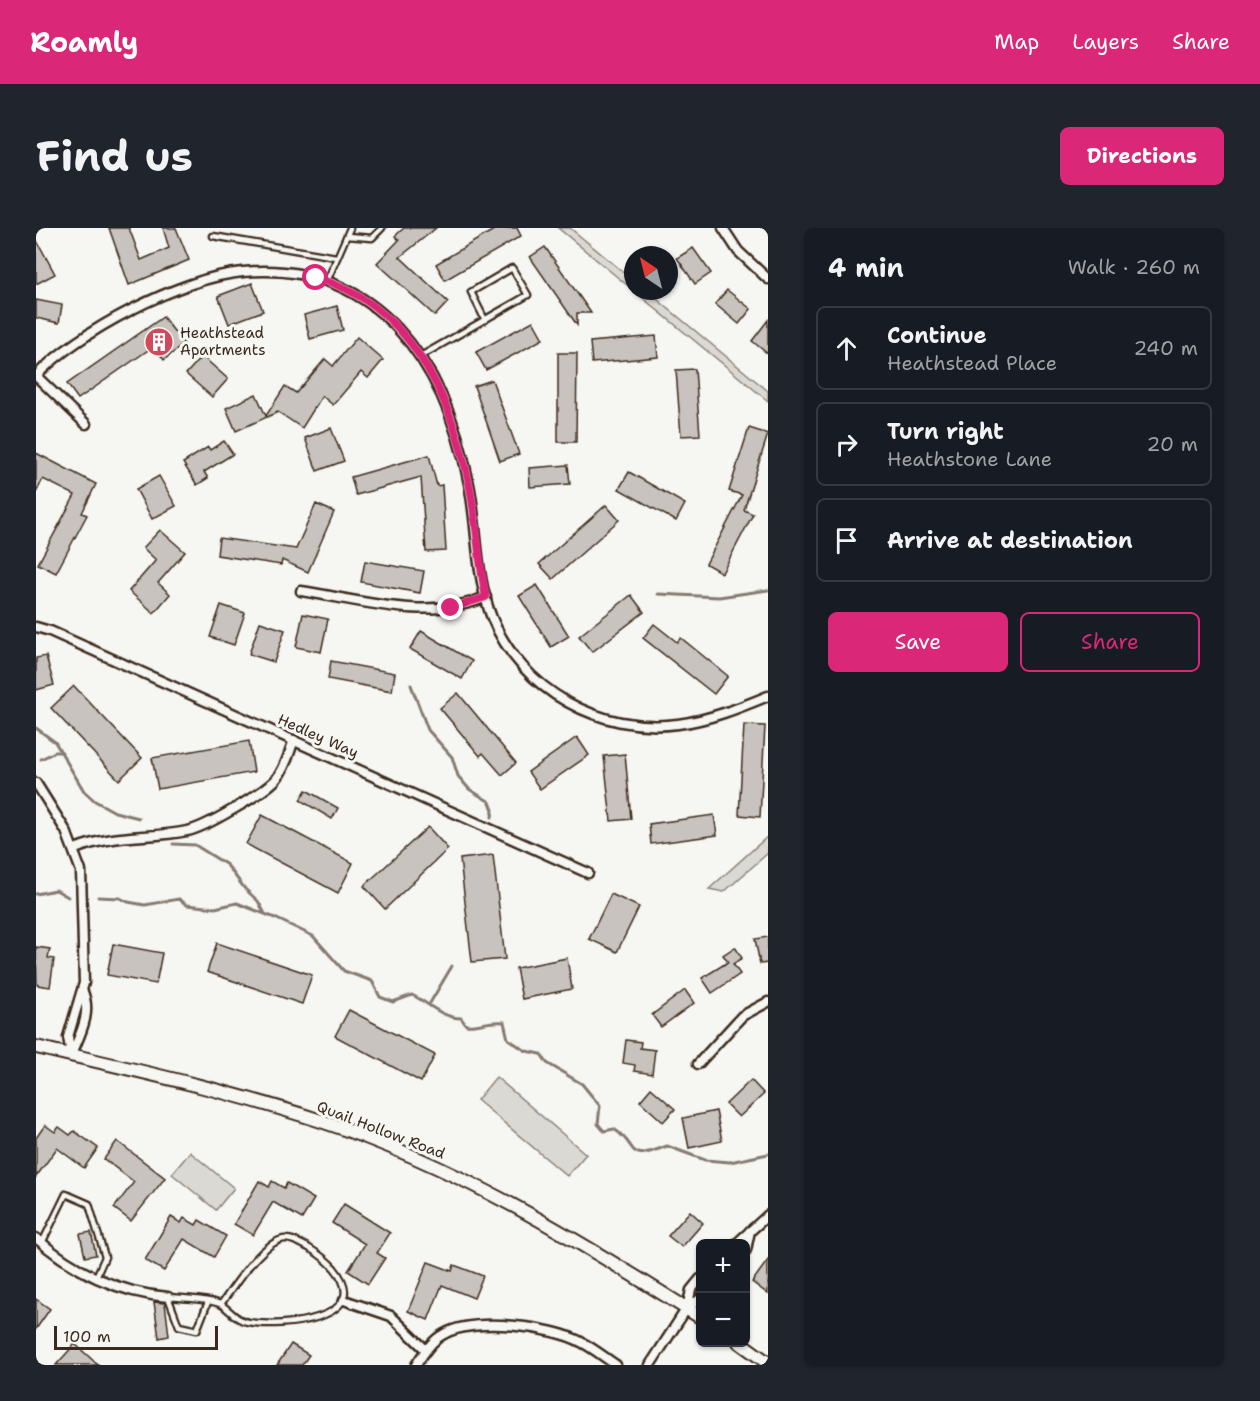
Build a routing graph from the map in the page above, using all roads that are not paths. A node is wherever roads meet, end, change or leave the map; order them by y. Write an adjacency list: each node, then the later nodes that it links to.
1 (350, 228): 5 (lane)
2 (382, 228): 5 (lane)
3 (723, 228): 7 (street)
4 (213, 236): 6 (lane)
5 (347, 236): 6 (lane)
6 (336, 257): 8 (lane)
7 (768, 279)
8 (327, 281): 10 (street); 11 (street)
9 (485, 320): 9 (lane); 10 (lane)
10 (421, 356): 14 (street)
11 (36, 376): 12 (street)
12 (86, 424)
13 (301, 591): 14 (street)
14 (486, 597): 16 (street)
15 (36, 627): 17 (street, Hedley Way)
16 (768, 696)
17 (294, 740): 19 (street); 20 (street, Hedley Way)
18 (36, 783): 19 (street)
19 (75, 849): 21 (street)
20 (588, 873)
21 (83, 992): 24 (street); 24 (street)
22 (768, 1002): 25 (street)
23 (36, 1047): 24 (main road, Quail Hollow Road)
24 (71, 1055): 38 (main road, Quail Hollow Road)
25 (698, 1064)
26 (768, 1215): 27 (street)
27 (750, 1231): 28 (street); 29 (street)
28 (741, 1239)
29 (748, 1239)
30 (39, 1241): 31 (street); 31 (lane)
31 (96, 1277): 33 (street)
32 (696, 1284): 38 (street)
33 (168, 1297): 35 (lane); 35 (lane)
34 (344, 1300): 37 (lane); 37 (lane); 41 (street)
35 (208, 1302): 37 (lane)
36 (696, 1302): 38 (street)
37 (221, 1304)
38 (687, 1308): 39 (main road, Quail Hollow Road); 45 (street)
39 (696, 1314)
40 (745, 1347): 42 (main road)
41 (426, 1350): 43 (street); 44 (street)
42 (768, 1363)
43 (416, 1365)
44 (616, 1365)
45 (650, 1365)

